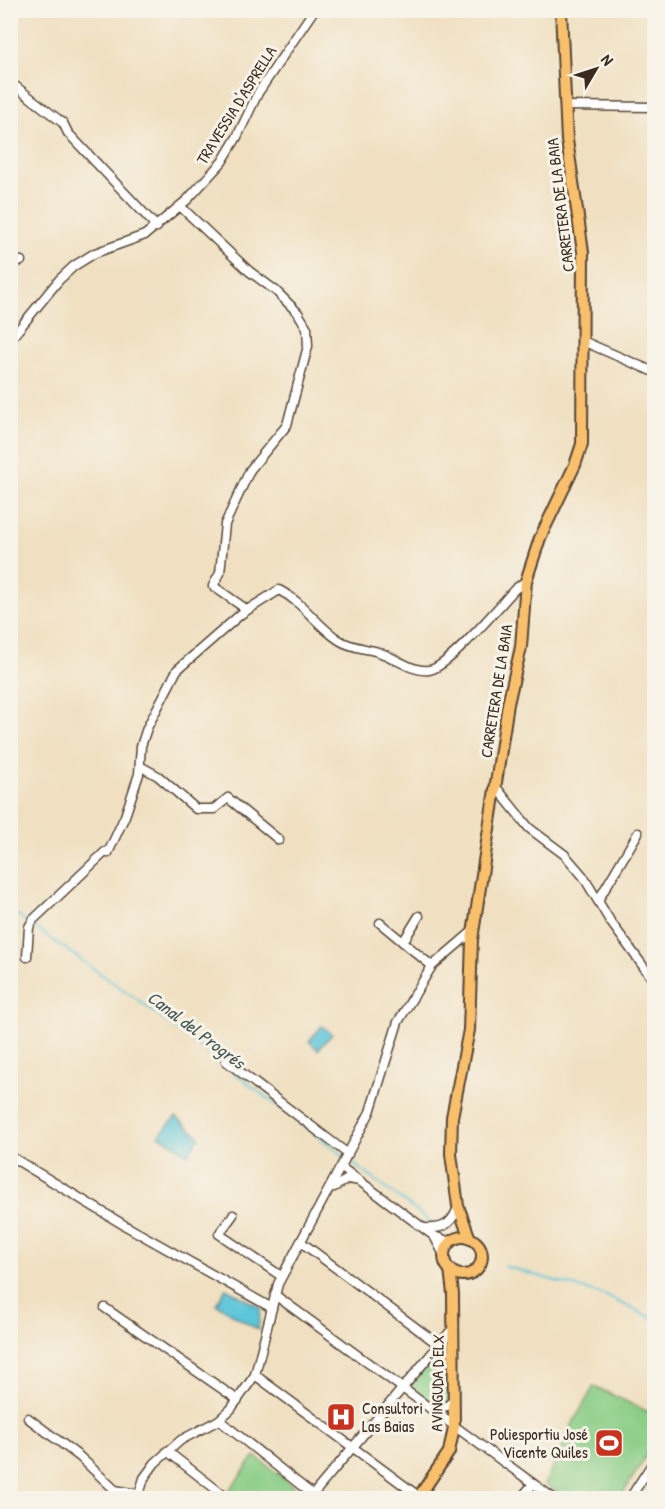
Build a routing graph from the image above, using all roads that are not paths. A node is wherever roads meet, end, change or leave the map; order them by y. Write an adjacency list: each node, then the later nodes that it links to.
1 (314, 10): 6 (street, TRAVESSIA D'ASPRELLA)
2 (561, 10): 4 (main road, CARRETERA DE LA BAIA)
3 (10, 82): 7 (street)
4 (565, 106): 5 (street); 11 (main road, CARRETERA DE LA BAIA)
5 (654, 107)
6 (180, 206): 7 (street, TRAVESSIA D'ASPRELLA); 14 (street)
7 (157, 227): 10 (street, TRAVESSIA D'ASPRELLA)
8 (10, 259): 9 (street)
9 (21, 261)
10 (10, 340)
11 (585, 342): 12 (street); 13 (main road, CARRETERA DE LA BAIA)
12 (654, 372)
13 (526, 581): 14 (street); 16 (main road, CARRETERA DE LA BAIA)
14 (246, 609): 15 (street)
15 (140, 766): 18 (street); 24 (street)
16 (496, 787): 19 (street); 22 (main road, CARRETERA DE LA BAIA)
17 (638, 833): 19 (street)
18 (279, 840)
19 (598, 899): 26 (street)
20 (419, 916): 23 (street)
21 (380, 923): 23 (street)
22 (473, 931): 25 (street); 33 (main road, CARRETERA DE LA BAIA)
23 (403, 942): 25 (street)
24 (27, 957)
25 (432, 966): 28 (street)
26 (654, 981)
27 (226, 1061): 28 (street)
28 (348, 1154): 30 (street)
29 (10, 1156): 47 (street)
30 (341, 1170): 31 (street); 32 (street)
31 (363, 1182): 32 (street); 35 (street)
32 (330, 1191): 39 (street)
33 (458, 1208): 35 (street); 37 (main road, CARRETERA DE LA BAIA); 38 (main road, CARRETERA DE LA BAIA)
34 (233, 1215): 43 (street)
35 (425, 1228): 36 (street)
36 (434, 1236): 38 (street); 40 (street)
37 (470, 1239): 38 (main road); 42 (main road)
38 (453, 1241): 40 (main road)
39 (301, 1242): 43 (street); 49 (street)
40 (445, 1257): 41 (main road)
41 (450, 1269): 42 (main road); 44 (main road, AVINGUDA D'ELX)
42 (465, 1275): 44 (main road)
43 (281, 1276): 45 (street)
44 (453, 1294): 48 (main road, AVINGUDA D'ELX)
45 (275, 1295): 47 (street); 51 (street)
46 (105, 1308): 52 (street)
47 (272, 1308): 50 (street)
48 (453, 1327): 49 (street); 53 (main road, AVINGUDA D'ELX)
49 (439, 1345): 51 (street)
50 (255, 1376): 52 (street); 59 (street)
51 (403, 1388): 54 (street); 59 (street)
52 (238, 1400): 56 (street)
53 (454, 1400): 54 (street); 57 (main road, AVINGUDA D'ELX)
54 (431, 1409): 57 (street)
55 (28, 1418): 64 (street)
56 (219, 1420): 60 (street); 65 (street)
57 (454, 1427): 58 (street); 61 (main road, AVINGUDA D'ELX)
58 (467, 1437): 61 (street); 63 (street)
59 (353, 1448): 65 (street); 67 (street)
60 (167, 1451): 64 (street); 66 (street)
61 (449, 1452): 67 (main road, AVINGUDA D'ELX)
62 (654, 1461): 70 (street)
63 (533, 1484): 68 (street); 69 (street)
64 (138, 1496)
65 (314, 1497)
66 (227, 1498)
67 (420, 1498)
68 (521, 1498)
69 (553, 1498)
70 (630, 1498)

